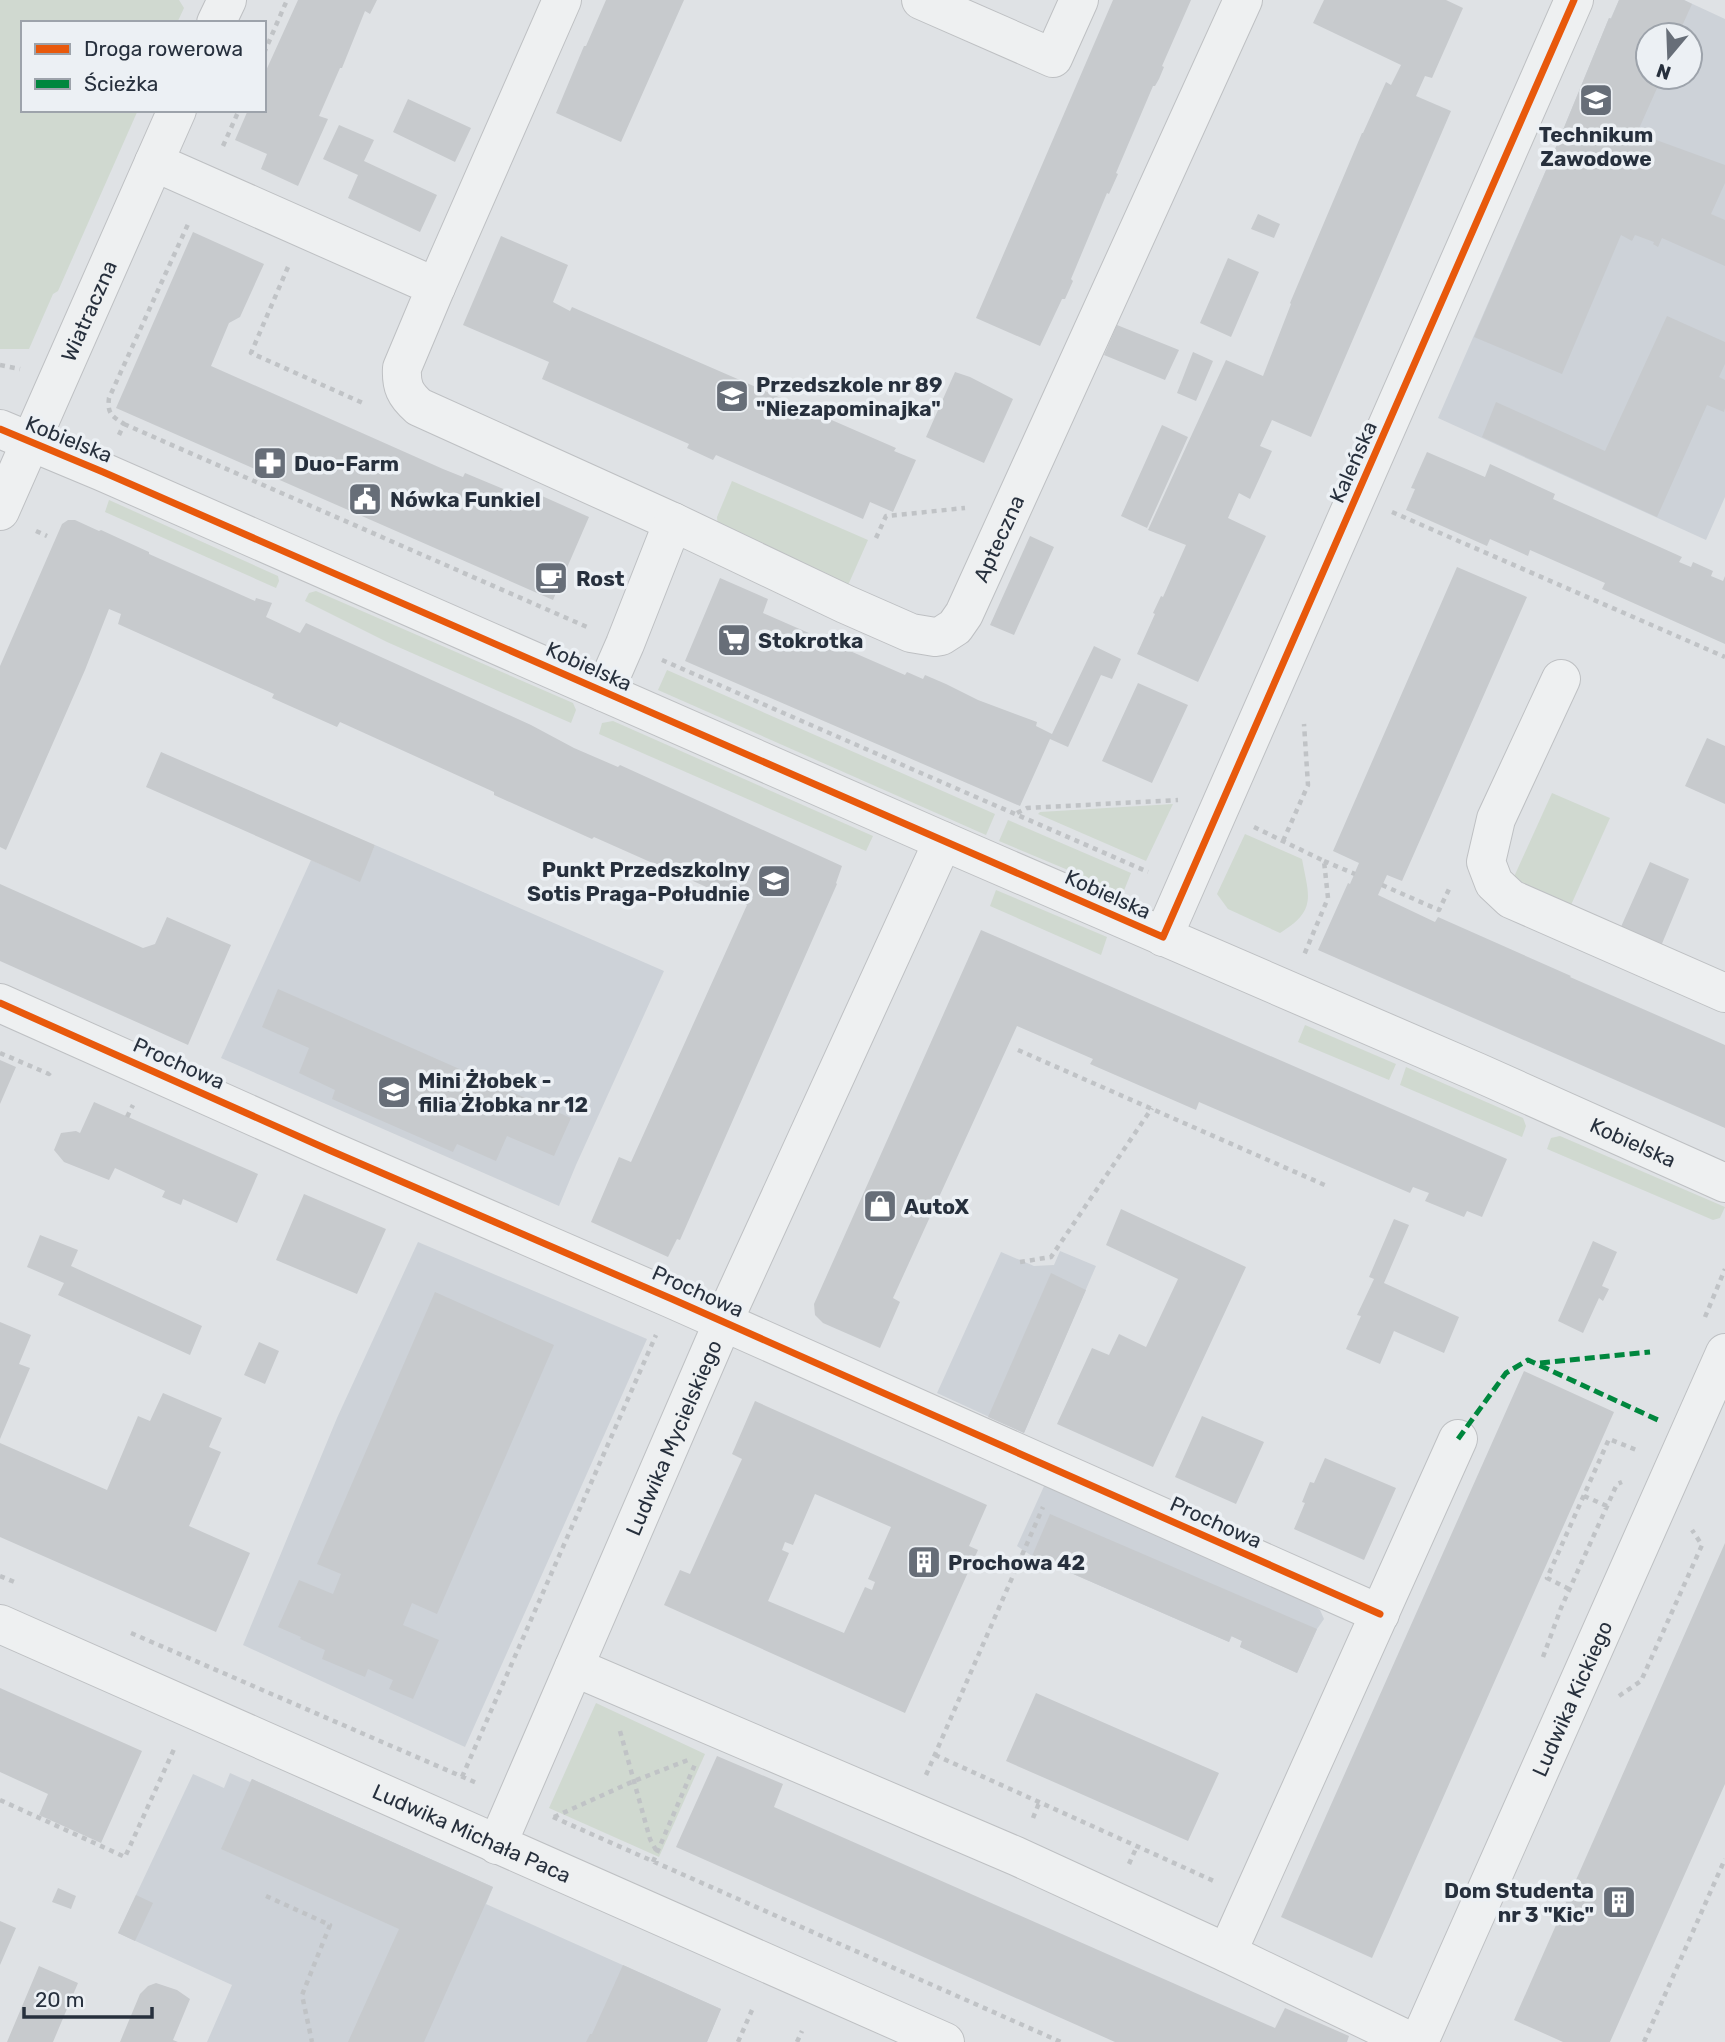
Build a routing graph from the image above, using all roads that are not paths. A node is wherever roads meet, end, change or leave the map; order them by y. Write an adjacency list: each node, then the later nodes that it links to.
1 (227, 0): 7 (street)
2 (562, 0): 10 (street, Apteczna)
3 (921, 0): 4 (street)
4 (1079, 0)
5 (1243, 0): 13 (street, Apteczna)
6 (1574, 0): 17 (street, Kaleńska)
7 (217, 21)
8 (176, 112): 9 (street, Wiatraczna)
9 (154, 162): 10 (street); 11 (street, Wiatraczna)
10 (436, 287): 13 (street, Apteczna)
11 (16, 436): 12 (street, Wiatraczna); 15 (street, Kobielska)
12 (16, 520)
13 (673, 522): 15 (street)
14 (1561, 679): 18 (street)
15 (604, 692): 16 (street, Kobielska)
16 (943, 841): 17 (street, Kobielska); 21 (street, Ludwika Mycielskiego)
17 (1163, 937): 20 (street, Kobielska)
18 (1725, 993)
19 (0, 1003): 21 (street, Prochowa)
20 (1725, 1183)
21 (723, 1322): 24 (street, Prochowa); 26 (street, Ludwika Mycielskiego)
22 (1725, 1353): 31 (street, Ludwika Kickiego)
23 (1458, 1438): 24 (street)
24 (1380, 1614): 28 (street)
25 (0, 1624): 27 (street, Ludwika Michała Paca)
26 (574, 1667): 27 (street, Ludwika Mycielskiego); 28 (street)
27 (497, 1845): 29 (street, Ludwika Michała Paca)
28 (1227, 1953): 30 (street)
29 (944, 2042)
30 (1412, 2042)
31 (1419, 2042)

